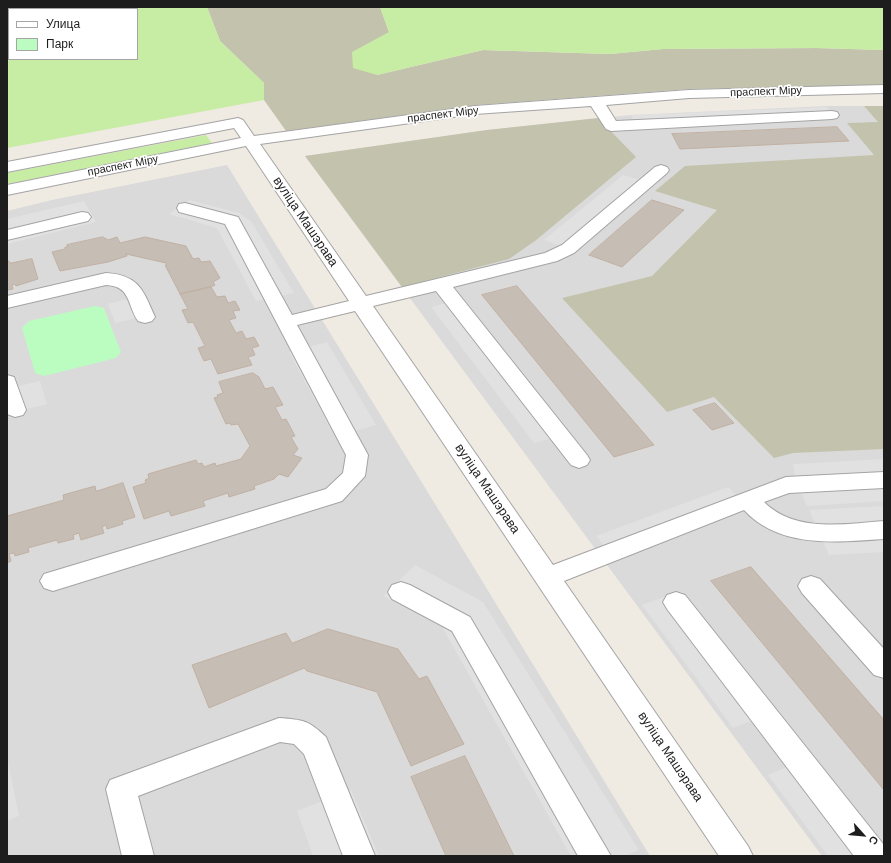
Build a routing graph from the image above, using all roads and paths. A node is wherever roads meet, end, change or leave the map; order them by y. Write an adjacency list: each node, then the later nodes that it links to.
1 (884, 89): 2 (street, праспект Міру)
2 (596, 101): 3 (street); 4 (street, праспект Міру)
3 (832, 115)
4 (244, 132): 5 (street, праспект Міру); 7 (street, праспект Міру); 13 (street, вуліца Машэрава)
5 (7, 167)
6 (660, 170): 11 (street)
7 (7, 190)
8 (185, 208): 15 (street)
9 (82, 217): 10 (street)
10 (7, 235)
11 (441, 284): 13 (street); 18 (street)
12 (7, 302): 14 (street)
13 (362, 304): 15 (street); 22 (street, вуліца Машэрава)
14 (145, 318)
15 (285, 322): 23 (street)
16 (7, 382): 17 (street)
17 (15, 410)
18 (579, 460)
19 (884, 480): 20 (street)
20 (748, 500): 21 (street); 22 (street)
21 (884, 530)
22 (548, 578): 31 (street, вуліца Машэрава)
23 (53, 581)
24 (811, 586): 27 (street)
25 (401, 592): 30 (street)
26 (676, 602): 32 (street)
27 (884, 667)
28 (138, 856): 29 (street)
29 (359, 856)
30 (595, 856)
31 (737, 856)
32 (872, 856)

